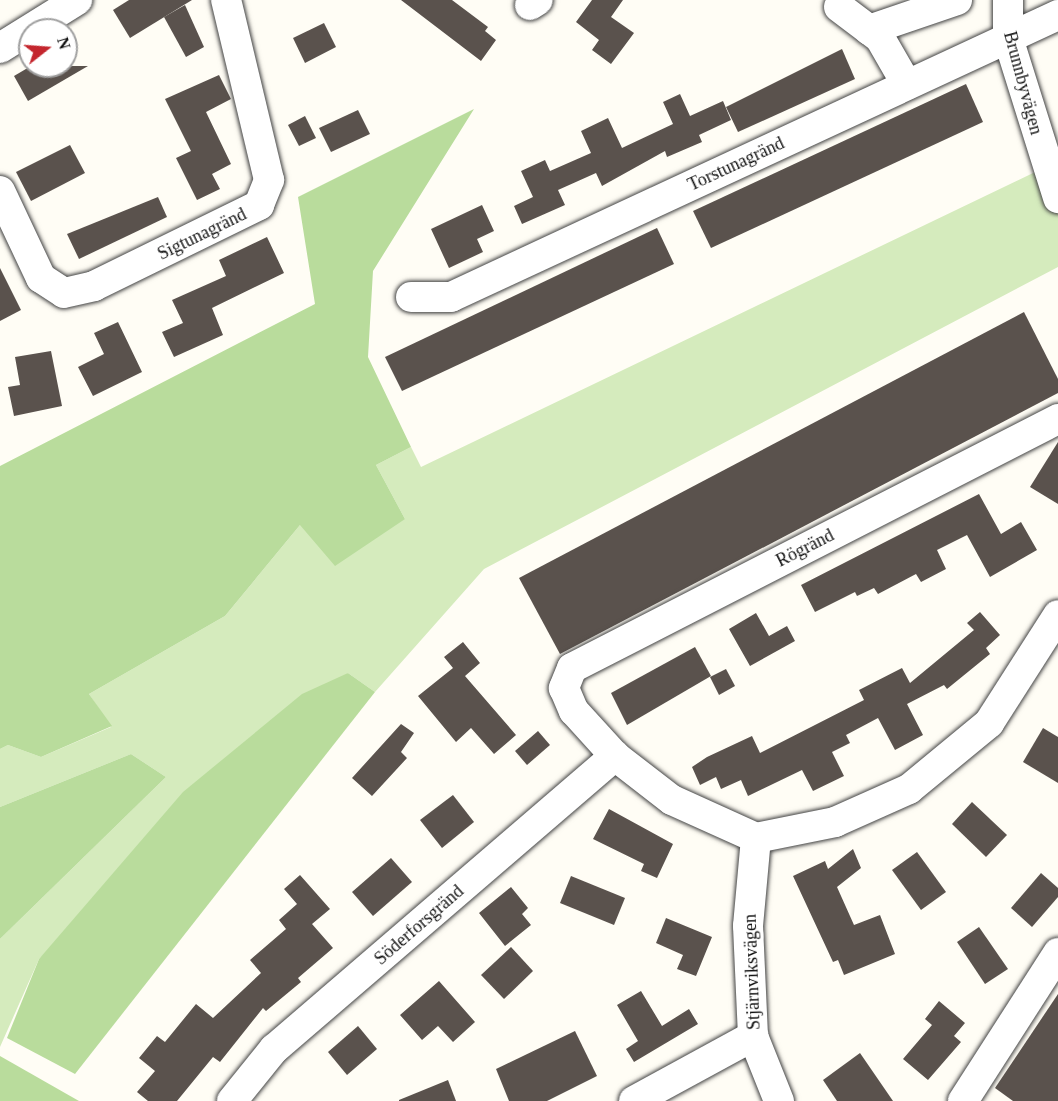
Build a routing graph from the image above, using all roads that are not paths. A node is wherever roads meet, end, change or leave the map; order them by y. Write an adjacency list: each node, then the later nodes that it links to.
1 (77, 0): 9 (street)
2 (226, 0): 11 (street, Sigtunagränd)
3 (957, 0): 7 (street)
4 (1008, 0): 8 (street, Brunnbyvägen)
5 (839, 8): 7 (street)
6 (1058, 15): 8 (street, Torstunagränd)
7 (869, 30): 10 (street)
8 (1008, 38): 10 (street, Torstunagränd); 12 (street, Brunnbyvägen)
9 (0, 48)
10 (907, 85): 13 (street, Torstunagränd)
11 (0, 191)
12 (1058, 198)
13 (411, 297)
14 (1058, 419): 16 (street, Rögränd)
15 (1058, 615): 17 (street)
16 (615, 756): 17 (street); 20 (street, Söderforsgränd)
17 (756, 838): 19 (street, Stjärnviksvägen)
18 (1058, 953): 23 (street)
19 (753, 1036): 21 (street); 22 (street, Stjärnviksvägen)
20 (232, 1101)
21 (634, 1101)
22 (779, 1101)
23 (963, 1101)

